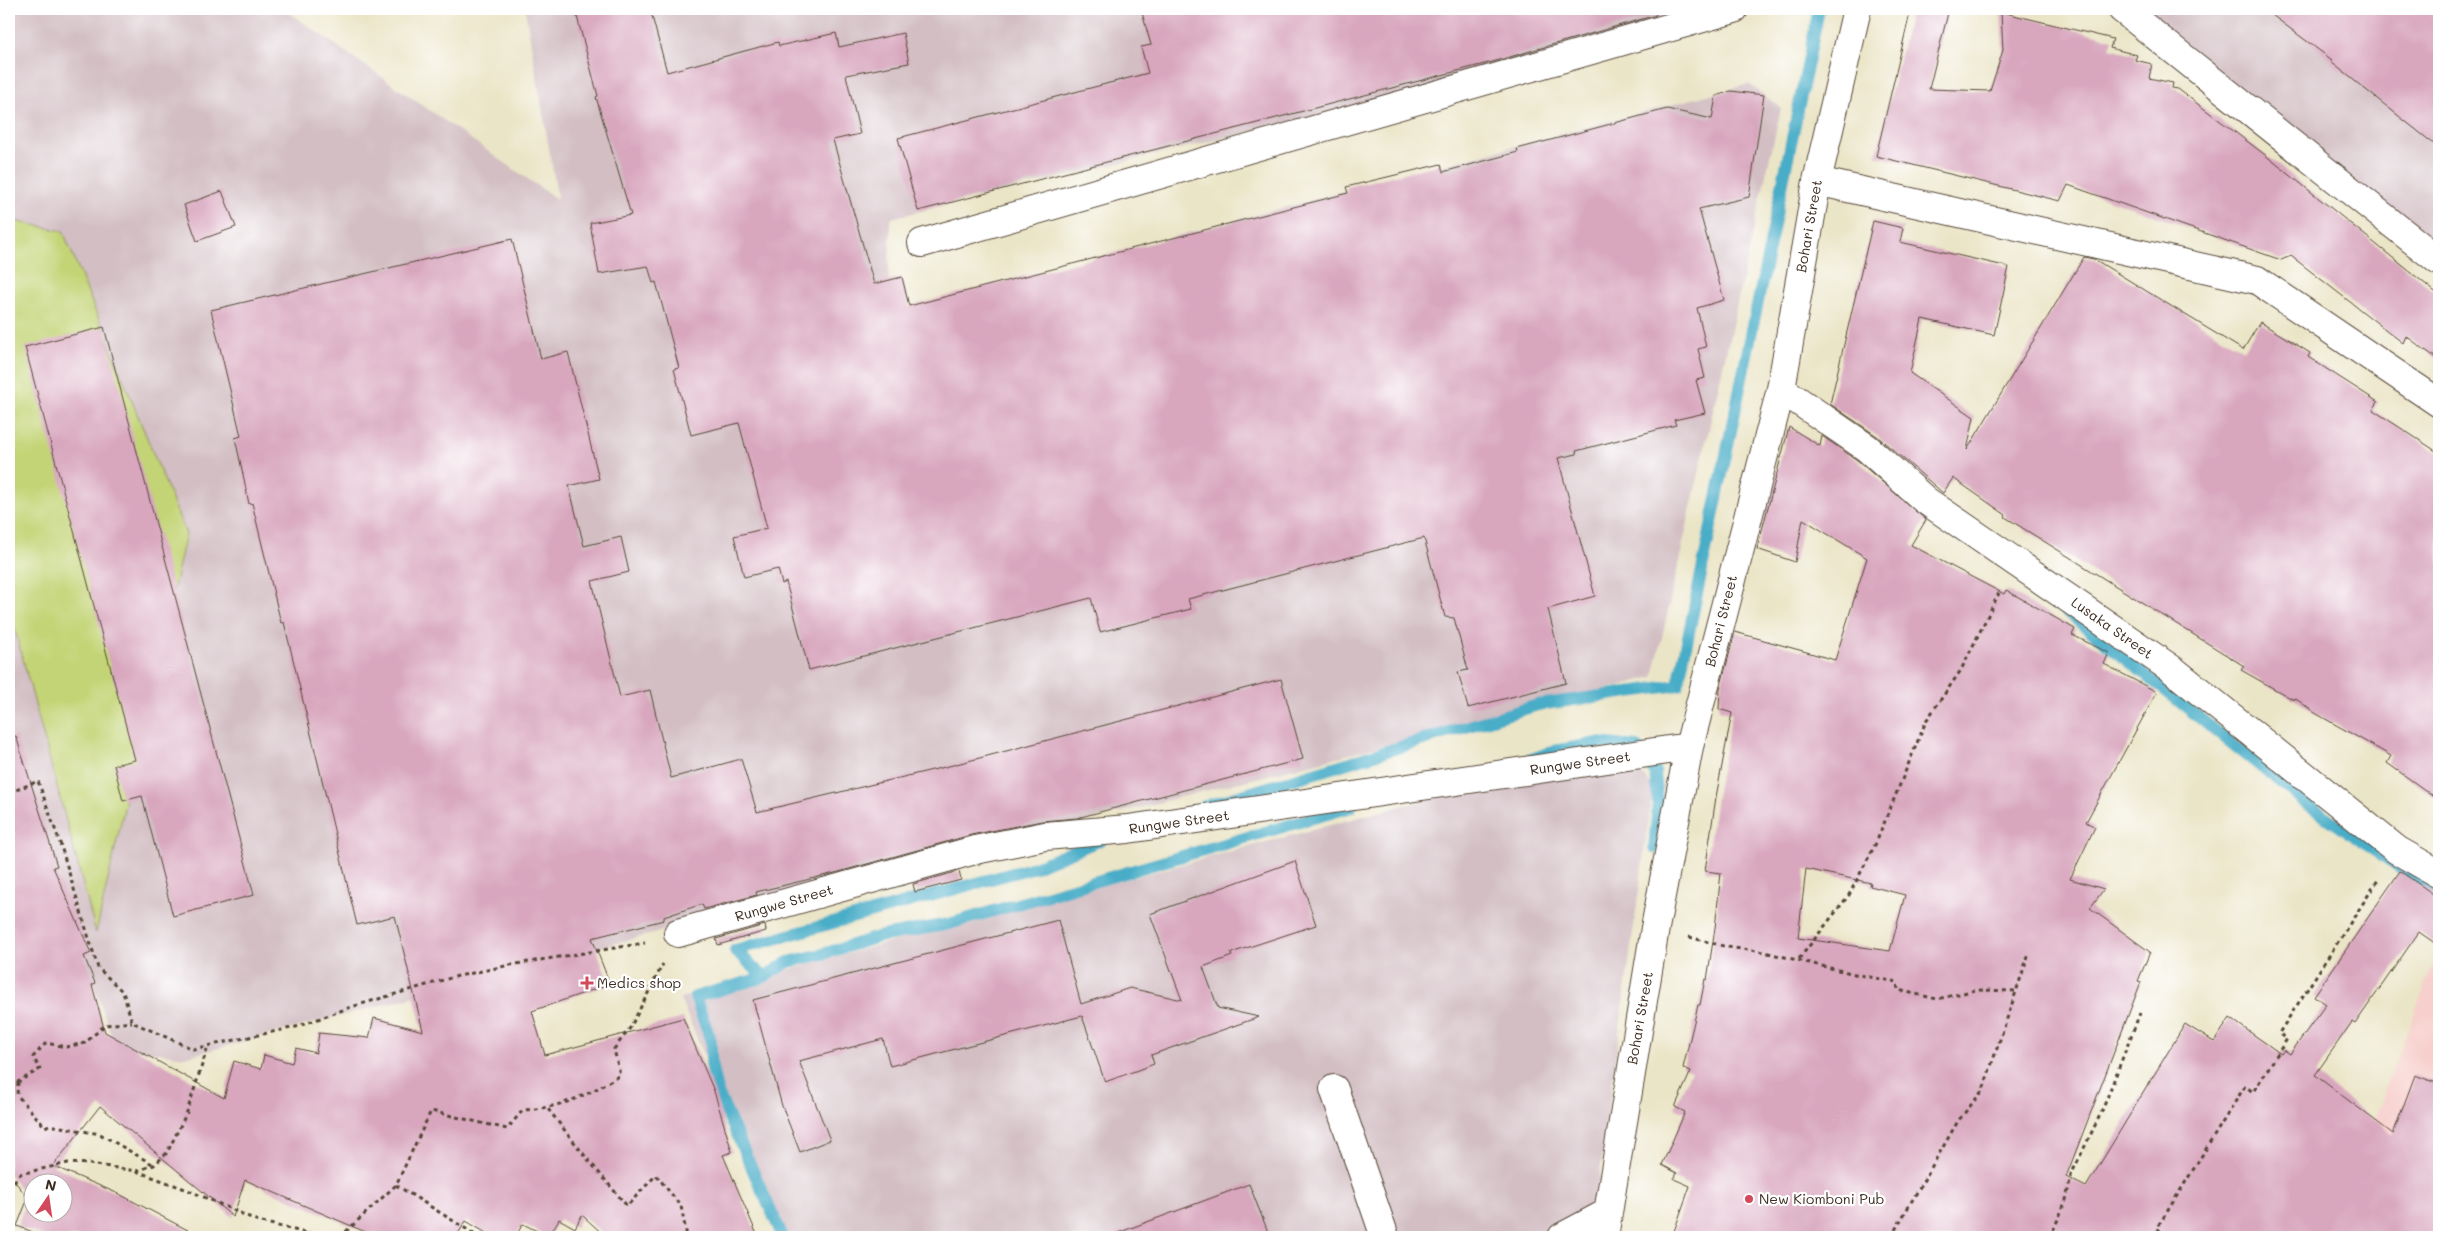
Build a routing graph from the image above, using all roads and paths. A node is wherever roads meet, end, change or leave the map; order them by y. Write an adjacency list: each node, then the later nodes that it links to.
1 (1734, 9): 5 (street)
2 (1857, 9): 4 (street, Bohari Street)
3 (2122, 9): 6 (street)
4 (1817, 181): 7 (street, Bohari Street); 8 (street)
5 (922, 243)
6 (2439, 261)
7 (1781, 389): 9 (street, Lusaka Street); 10 (street, Bohari Street)
8 (2439, 403)
9 (2015, 561): 12 (street, Lusaka Street); 17 (path)
10 (1689, 747): 14 (street, Bohari Street); 15 (street, Rungwe Street)
11 (9, 793): 20 (path)
12 (2397, 850): 13 (street, Lusaka Street); 39 (path)
13 (2439, 874)
14 (1655, 928): 17 (path); 30 (street, Bohari Street)
15 (670, 937): 21 (path); 25 (path)
16 (2028, 956): 18 (path)
17 (1799, 959): 18 (path)
18 (2017, 991): 37 (path)
19 (2140, 1013): 38 (path)
20 (132, 1022): 21 (path); 23 (path)
21 (208, 1045): 26 (path)
22 (9, 1080): 23 (path)
23 (18, 1082): 26 (path)
24 (1334, 1089): 35 (street)
25 (548, 1109): 28 (path); 34 (path)
26 (154, 1165): 27 (path)
27 (136, 1171): 29 (path); 31 (path)
28 (396, 1185): 32 (path); 33 (path)
29 (9, 1188)
30 (1605, 1225): 36 (street)
31 (322, 1237)
32 (340, 1237)
33 (479, 1237)
34 (686, 1237)
35 (1385, 1237)
36 (1562, 1237)
37 (1891, 1237)
38 (2053, 1237)
39 (2166, 1237)

